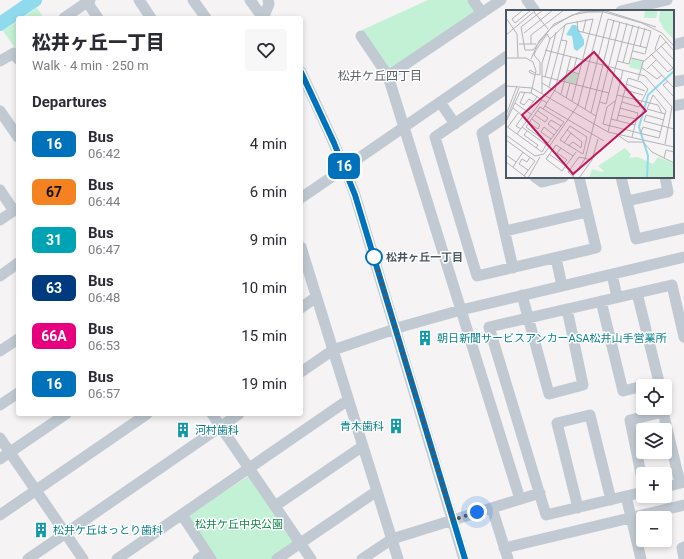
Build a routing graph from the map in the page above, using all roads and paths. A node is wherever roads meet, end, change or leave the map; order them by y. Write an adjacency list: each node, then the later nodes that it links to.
1 (139, 0): 15 (street)
2 (193, 0): 16 (street)
3 (250, 0): 17 (street)
4 (268, 0): 18 (street)
5 (473, 0): 12 (street)
6 (500, 0): 12 (street)
7 (527, 0): 10 (street)
8 (667, 0): 11 (street)
9 (88, 1): 13 (street); 14 (street)
10 (534, 10)
11 (625, 10)
12 (482, 13): 26 (street)
13 (67, 16)
14 (97, 16)
15 (150, 16)
16 (205, 16)
17 (262, 16)
18 (264, 16)
19 (361, 36): 26 (street)
20 (684, 42): 21 (street)
21 (674, 45)
22 (16, 56): 24 (street)
23 (506, 57): 30 (street)
24 (0, 61)
25 (303, 76): 38 (street)
26 (388, 76): 36 (street)
27 (684, 80): 28 (street)
28 (674, 82)
29 (506, 89): 35 (street)
30 (440, 102): 35 (street); 36 (street)
31 (684, 104): 32 (street)
32 (674, 106)
33 (0, 111): 37 (street)
34 (506, 117): 51 (street)
35 (455, 124): 56 (street)
36 (404, 127): 38 (street); 67 (street)
37 (16, 134)
38 (345, 168): 45 (street); 69 (street)
39 (536, 178): 40 (street)
40 (559, 178)
41 (579, 178): 48 (street)
42 (621, 178): 46 (street)
43 (665, 178): 46 (street)
44 (0, 190): 47 (street)
45 (303, 197)
46 (627, 201): 50 (street)
47 (16, 209): 49 (street)
48 (587, 212): 51 (street); 54 (street)
49 (0, 220)
50 (684, 230)
51 (505, 231): 56 (street)
52 (303, 256): 62 (street)
53 (684, 257): 57 (street)
54 (556, 258): 56 (street); 59 (street)
55 (16, 265): 58 (street)
56 (513, 268)
57 (612, 274): 59 (street); 63 (street)
58 (0, 276)
59 (562, 286): 61 (street)
60 (637, 293): 63 (street); 64 (street); 70 (street)
61 (522, 295): 67 (street); 68 (street)
62 (316, 297): 65 (street); 72 (street)
63 (617, 297): 64 (street)
64 (601, 301): 66 (street)
65 (303, 307)
66 (567, 309): 68 (street); 68 (street)
67 (460, 310): 69 (street); 96 (street)
68 (528, 318): 93 (street)
69 (395, 329): 72 (street); 105 (street)
70 (684, 337)
71 (16, 340): 73 (street)
72 (333, 350): 74 (street); 76 (street)
73 (0, 351)
74 (303, 371)
75 (16, 394): 77 (street)
76 (348, 400): 84 (street); 88 (street)
77 (0, 405)
78 (63, 416): 85 (street)
79 (144, 416): 91 (street)
80 (213, 416): 82 (street)
81 (236, 416): 82 (street)
82 (221, 427): 88 (street); 106 (street)
83 (0, 438): 85 (street)
84 (363, 446): 92 (street); 99 (street)
85 (10, 452): 86 (street); 91 (street)
86 (0, 459)
87 (640, 467): 89 (street)
88 (249, 468): 99 (street); 103 (street)
89 (682, 483): 90 (street)
90 (672, 485)
91 (36, 491): 102 (street); 106 (street)
92 (377, 491): 107 (street); 108 (street)
93 (540, 493): 96 (street); 101 (street)
94 (636, 494): 95 (street)
95 (626, 496): 97 (street); 104 (street)
96 (520, 499): 100 (street)
97 (611, 500): 101 (street); 101 (street)
98 (684, 505): 104 (street)
99 (275, 506): 108 (street)
100 (492, 508): 105 (street); 110 (street)
101 (578, 508)
102 (0, 515)
103 (182, 515): 111 (street); 115 (street)
104 (631, 518): 110 (street); 122 (street)
105 (453, 520): 107 (street); 120 (street)
106 (65, 533): 113 (street); 114 (street)
107 (392, 539): 118 (street); 119 (street)
108 (300, 543): 116 (street); 117 (street)
109 (684, 547): 112 (street)
110 (504, 548): 121 (street)
111 (205, 557)
112 (684, 558)
113 (28, 559)
114 (83, 559)
115 (118, 559)
116 (277, 559)
117 (312, 559)
118 (362, 559)
119 (398, 559)
120 (464, 559)
121 (508, 559)
122 (639, 559)

